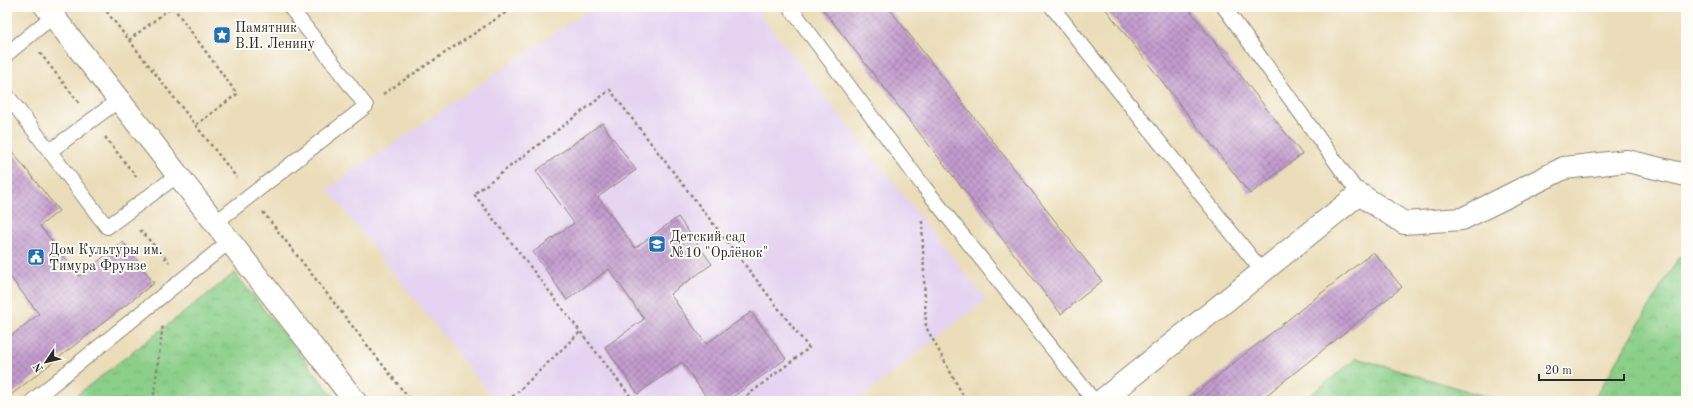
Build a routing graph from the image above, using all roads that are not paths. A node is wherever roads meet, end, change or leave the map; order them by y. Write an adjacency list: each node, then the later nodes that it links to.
1 (290, 7): 13 (lane)
2 (790, 7): 18 (lane)
3 (1052, 7): 15 (lane)
4 (1224, 7): 12 (lane)
5 (50, 12): 6 (lane); 8 (street)
6 (7, 54)
7 (7, 95): 9 (lane)
8 (119, 100): 9 (lane); 10 (street)
9 (50, 151): 10 (lane)
10 (178, 175): 13 (street)
11 (1686, 175): 12 (street)
12 (1359, 194): 15 (street)
13 (215, 223): 14 (street)
14 (230, 241): 16 (lane); 17 (street)
15 (1262, 271): 19 (street)
16 (32, 401)
17 (355, 401)
18 (1094, 401)
19 (1101, 401)

